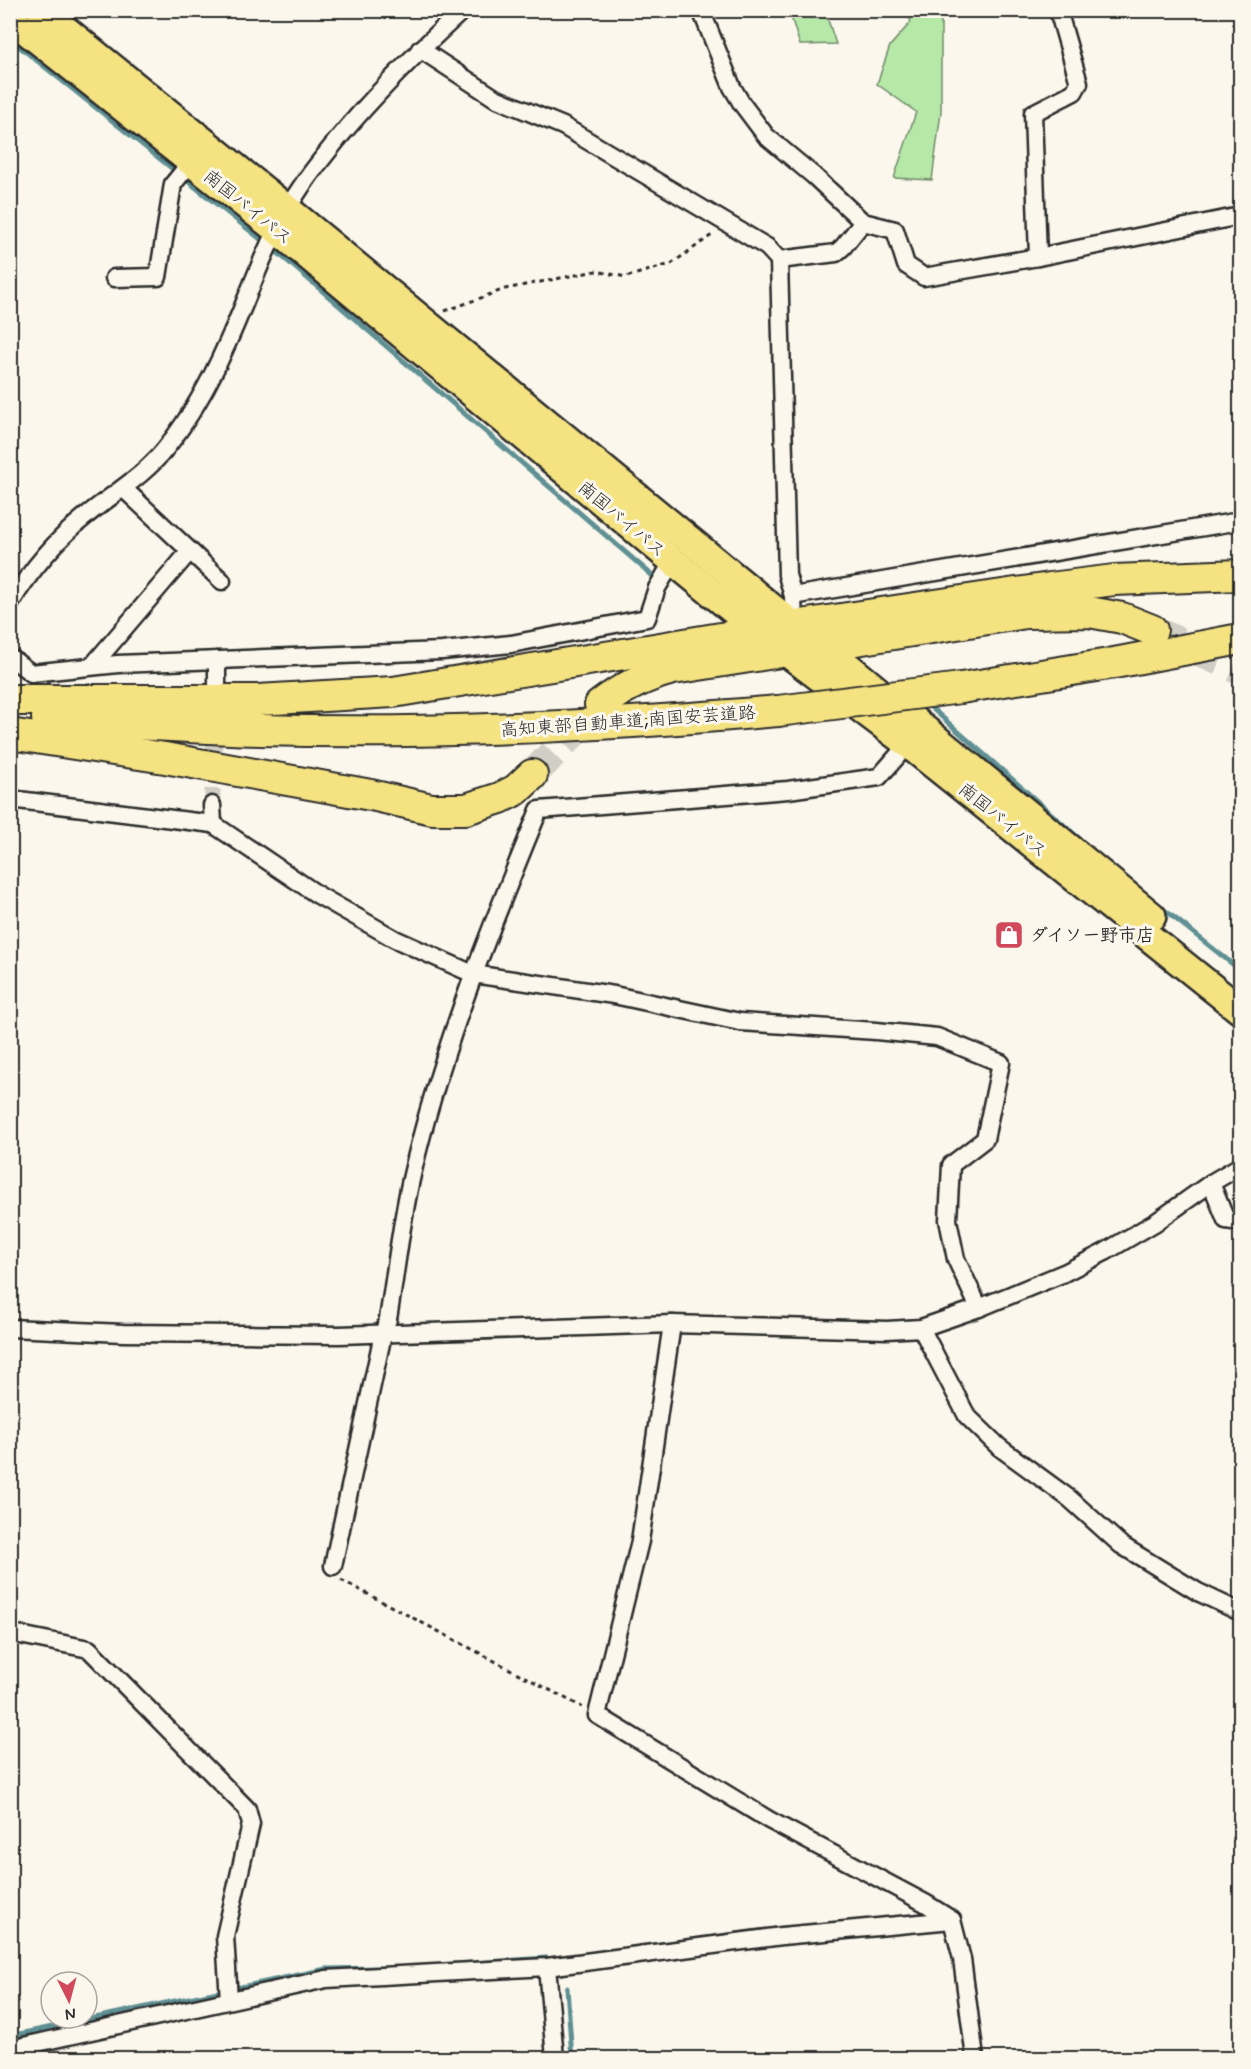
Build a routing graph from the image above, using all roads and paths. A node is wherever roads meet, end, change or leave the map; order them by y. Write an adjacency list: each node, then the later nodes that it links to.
1 (41, 10): 11 (highway, 南国バイパス)
2 (463, 10): 6 (street)
3 (701, 10): 9 (street)
4 (1058, 10): 12 (street)
5 (10, 18): 7 (highway, 南国バイパス)
6 (420, 49): 10 (street); 11 (street)
7 (191, 162): 11 (highway, 南国バイパス); 14 (street)
8 (1240, 216): 12 (street)
9 (863, 222): 12 (street); 13 (street)
10 (728, 223): 13 (street); 15 (path)
11 (275, 233): 15 (highway, 南国バイパス); 16 (street); 19 (highway, 南国バイパス)
12 (1038, 256)
13 (779, 260): 22 (street)
14 (114, 278)
15 (420, 320): 26 (highway, 南国バイパス)
16 (123, 488): 18 (street); 23 (street)
17 (1240, 521): 22 (street)
18 (190, 550): 21 (street); 31 (street)
19 (673, 561): 25 (highway, 南国バイパス); 30 (street)
20 (1240, 575): 26 (highway)
21 (222, 581)
22 (793, 597): 26 (street)
23 (10, 604)
24 (1152, 630): 28 (highway)
25 (761, 633): 26 (highway); 33 (highway)
26 (790, 638): 28 (highway); 34 (highway); 37 (highway, 南国バイパス)
27 (1240, 639): 35 (highway, 高知東部自動車道;南国安芸道路, bridge)
28 (822, 645): 43 (highway, 南国バイパス)
29 (10, 657): 31 (street)
30 (217, 660): 31 (street); 32 (street)
31 (92, 666)
32 (217, 684)
33 (10, 700)
34 (600, 705)
35 (10, 715)
36 (10, 734): 38 (highway)
37 (908, 744): 42 (street); 44 (highway, 南国バイパス)
38 (532, 775)
39 (10, 799): 41 (street)
40 (212, 805): 41 (street)
41 (213, 824): 42 (street)
42 (473, 974): 48 (street); 52 (street)
43 (1240, 988)
44 (1240, 1010)
45 (1240, 1166): 46 (street)
46 (1211, 1183): 47 (street); 48 (street)
47 (1240, 1222)
48 (979, 1308): 51 (street)
49 (672, 1324): 51 (street); 52 (street); 56 (street)
50 (10, 1328): 52 (street)
51 (921, 1328): 54 (street)
52 (383, 1334): 53 (street)
53 (333, 1566): 56 (path)
54 (1240, 1612)
55 (10, 1633): 59 (street)
56 (597, 1715): 57 (street)
57 (952, 1920): 58 (street); 62 (street)
58 (547, 1967): 59 (street); 61 (street)
59 (229, 2000): 60 (street)
60 (10, 2049)
61 (555, 2058)
62 (975, 2058)

